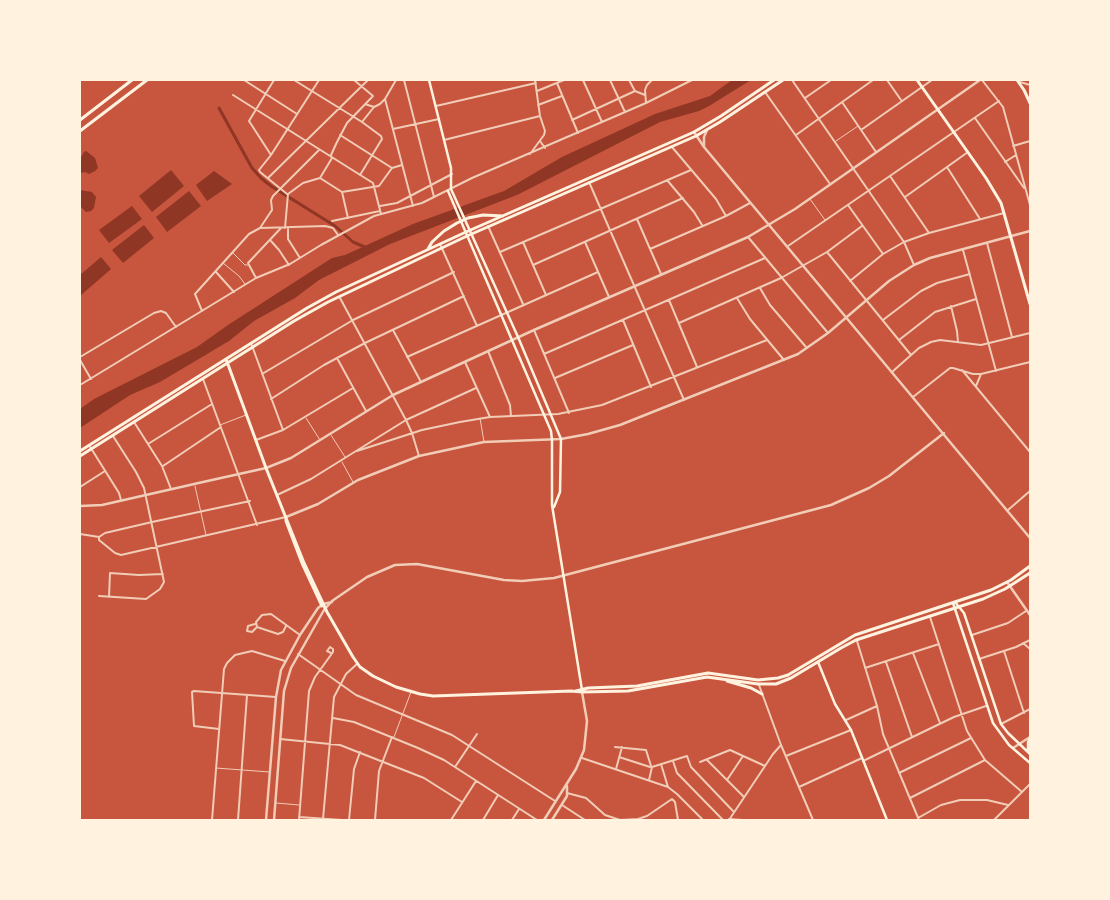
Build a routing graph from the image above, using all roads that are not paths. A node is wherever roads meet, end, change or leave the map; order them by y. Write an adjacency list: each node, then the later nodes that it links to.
1 (132, 80): 64 (main road)
2 (146, 80): 74 (main road)
3 (244, 80): 37 (street)
4 (274, 80): 37 (street)
5 (294, 80): 34 (street)
6 (319, 80): 34 (street)
7 (354, 80): 31 (street)
8 (368, 80): 31 (street)
9 (396, 80): 41 (street)
10 (404, 80): 68 (street)
11 (429, 80): 52 (main road)
12 (564, 80): 29 (street)
13 (582, 80): 56 (street)
14 (610, 80): 43 (street)
15 (629, 80): 35 (street)
16 (652, 80): 39 (street)
17 (692, 80): 49 (street)
18 (774, 80): 77 (main road)
19 (783, 80): 36 (main road)
20 (792, 80): 42 (street)
21 (831, 80): 42 (street)
22 (873, 80): 46 (street)
23 (887, 80): 44 (street)
24 (917, 80): 32 (main road)
25 (932, 80): 32 (street)
26 (981, 80): 45 (street); 54 (street)
27 (1018, 81): 30 (street); 47 (main road)
28 (536, 82): 33 (street); 52 (street)
29 (556, 83): 33 (street); 40 (street)
30 (1030, 84)
31 (362, 86): 48 (street); 53 (street)
32 (922, 87): 44 (street); 54 (main road)
33 (537, 90): 50 (street)
34 (312, 91): 53 (street); 58 (street)
35 (634, 92): 39 (street); 43 (street)
36 (765, 92): 71 (main road); 79 (street)
37 (265, 93): 55 (street); 58 (street)
38 (233, 95): 55 (street)
39 (645, 95): 49 (street)
40 (562, 96): 50 (street); 65 (street)
41 (386, 98): 51 (street); 70 (street)
42 (804, 98): 63 (street)
43 (619, 99): 56 (street); 57 (street)
44 (901, 101): 73 (street)
45 (999, 101): 61 (street); 85 (street)
46 (842, 102): 63 (street); 69 (street)
47 (1030, 103)
48 (365, 104): 51 (street); 59 (street)
49 (646, 104): 57 (street)
50 (538, 105): 60 (street)
51 (374, 106): 66 (street)
52 (435, 106): 62 (main road)
53 (339, 108): 59 (street); 82 (street)
54 (938, 108): 75 (main road); 90 (street)
55 (256, 109): 72 (street); 93 (street)
56 (596, 110): 65 (street); 67 (street)
57 (625, 112): 67 (street)
58 (297, 114): 72 (street)
59 (353, 116): 66 (street); 78 (street)
60 (540, 116): 80 (street); 81 (street)
61 (975, 118): 75 (street); 97 (street)
62 (439, 119): 68 (street); 80 (main road)
63 (819, 119): 79 (street); 83 (street)
64 (80, 120)
65 (572, 120): 76 (street)
66 (362, 122): 94 (street)
67 (602, 122): 76 (street)
68 (416, 124): 70 (street); 110 (street)
69 (858, 126): 73 (street); 83 (street)
70 (393, 129): 98 (street)
71 (708, 129): 77 (main road); 87 (street)
72 (287, 130): 82 (street); 93 (street)
73 (861, 130): 90 (street)
74 (80, 131)
75 (954, 132): 91 (main road); 105 (street)
76 (578, 133): 88 (street)
77 (695, 134): 86 (main road); 87 (street); 108 (main road)
78 (340, 135): 94 (street); 96 (street)
79 (796, 135): 111 (street)
80 (444, 140): 103 (main road)
81 (540, 141): 88 (street); 92 (street)
82 (307, 142): 89 (street); 107 (street)
83 (835, 142): 101 (street)
84 (1030, 142): 85 (street)
85 (1013, 146): 95 (street)
86 (672, 147): 102 (street); 108 (main road)
87 (704, 147): 124 (street)
88 (545, 148): 92 (street)
89 (319, 150): 96 (street); 113 (street)
90 (876, 152): 101 (street)
91 (968, 152): 99 (street); 130 (main road)
92 (530, 154): 114 (street)
93 (271, 155): 107 (street)
94 (372, 155): 100 (street); 104 (street)
95 (1016, 155): 97 (street); 116 (street)
96 (332, 158): 104 (street); 106 (street)
97 (1005, 162): 116 (street)
98 (402, 165): 100 (street); 119 (street)
99 (947, 167): 122 (street); 136 (street)
100 (392, 168): 112 (street)
101 (853, 168): 111 (street); 115 (street)
102 (691, 170): 109 (street); 133 (street)
103 (452, 174): 110 (street); 114 (main road)
104 (360, 175): 112 (street)
105 (890, 176): 115 (street); 122 (street)
106 (320, 178): 117 (street); 118 (street)
107 (268, 179): 113 (street)
108 (589, 180): 129 (street); 132 (main road); 140 (main road)
109 (667, 180): 121 (street); 129 (street)
110 (431, 184): 119 (street); 120 (street)
111 (831, 184): 123 (street)
112 (374, 186): 117 (street); 127 (street)
113 (279, 189): 118 (street); 143 (street)
114 (449, 190): 120 (street); 147 (main road); 147 (main road)
115 (868, 190): 125 (street); 156 (street)
116 (1026, 190): 126 (street)
117 (342, 192): 134 (street)
118 (288, 195): 145 (street)
119 (410, 195): 127 (street); 128 (street)
120 (434, 197): 128 (street)
121 (683, 198): 135 (street); 141 (street)
122 (904, 198): 149 (street)
123 (810, 199): 138 (street); 139 (street)
124 (751, 203): 133 (street); 139 (street)
125 (848, 205): 138 (street); 142 (street)
126 (1030, 205)
127 (379, 206): 131 (street)
128 (413, 206): 131 (street)
129 (601, 208): 146 (street); 154 (street)
130 (1005, 212): 136 (street); 151 (main road)
131 (380, 213): 134 (street); 150 (street)
132 (503, 216): 147 (main road); 161 (main road)
133 (726, 216): 141 (street)
134 (348, 218): 137 (street)
135 (637, 219): 146 (street); 160 (street)
136 (980, 219): 149 (street)
137 (332, 221)
138 (826, 221): 159 (street)
139 (770, 225): 152 (street); 159 (street)
140 (488, 226): 147 (main road); 163 (street)
141 (703, 226): 160 (street)
142 (862, 226): 164 (street); 166 (street)
143 (260, 228): 144 (street); 165 (street)
144 (281, 228): 145 (street); 153 (street)
145 (287, 228): 150 (street); 167 (street)
146 (610, 230): 155 (street); 184 (street)
147 (468, 231): 158 (main road); 200 (main road); 201 (main road)
148 (1030, 231): 151 (street)
149 (930, 233): 156 (street)
150 (339, 235): 167 (street)
151 (1012, 236): 157 (street); 195 (main road)
152 (748, 237): 168 (street); 179 (street)
153 (270, 240): 170 (street); 171 (street)
154 (523, 242): 163 (street); 172 (street)
155 (584, 242): 172 (street); 177 (street)
156 (904, 242): 166 (street); 173 (street)
157 (987, 243): 162 (street); 214 (street)
158 (441, 245): 161 (main road); 176 (street); 188 (main road)
159 (788, 246): 174 (street)
160 (650, 248): 179 (street)
161 (428, 249): 221 (main road)
162 (963, 250): 173 (street); 178 (street)
163 (500, 252): 196 (street)
164 (827, 252): 174 (street); 182 (street)
165 (232, 253): 169 (street); 170 (street)
166 (883, 254): 182 (street)
167 (300, 258): 171 (street)
168 (765, 258): 181 (street); 193 (street)
169 (223, 263): 175 (street); 183 (street)
170 (248, 265): 180 (street)
171 (288, 265): 180 (street)
172 (533, 265): 187 (street)
173 (914, 265): 194 (street)
174 (804, 266): 181 (street); 202 (street)
175 (216, 272): 186 (street); 199 (street)
176 (454, 272): 189 (street); 203 (street)
177 (598, 272): 187 (street); 190 (street)
178 (970, 274): 192 (street); 205 (street)
179 (662, 275): 184 (street)
180 (256, 278): 183 (street)
181 (781, 278): 185 (street); 211 (street)
182 (850, 281): 194 (street)
183 (246, 284): 186 (street)
184 (635, 286): 190 (street); 198 (street)
185 (760, 288): 191 (street); 223 (street)
186 (234, 292): 199 (street)
187 (546, 295): 196 (street)
188 (339, 296): 203 (street); 221 (main road)
189 (464, 296): 207 (street); 209 (street)
190 (609, 298): 210 (street)
191 (737, 298): 206 (street); 216 (street)
192 (976, 299): 197 (street); 220 (street)
193 (669, 300): 198 (street); 206 (street)
194 (867, 301): 202 (street); 205 (street)
195 (1030, 304)
196 (523, 305): 200 (street)
197 (951, 306): 217 (street); 218 (street)
198 (645, 310): 204 (street); 241 (street)
199 (202, 311): 208 (street)
200 (507, 312): 201 (street); 213 (main road)
201 (501, 315): 207 (street); 215 (main road)
202 (847, 317): 211 (street); 237 (street)
203 (353, 320): 219 (street); 238 (street)
204 (623, 320): 222 (street); 225 (street)
205 (883, 320): 217 (street)
206 (679, 323): 234 (street)
207 (477, 326): 227 (street)
208 (176, 327): 228 (street); 243 (street)
209 (394, 330): 219 (street); 227 (street)
210 (534, 330): 213 (street); 225 (street)
211 (828, 333): 223 (street)
212 (1030, 333): 214 (street)
213 (518, 337): 215 (street); 260 (main road)
214 (1013, 338): 220 (street)
215 (512, 340): 224 (street); 259 (main road)
216 (767, 340): 232 (street); 234 (street)
217 (899, 340): 226 (street)
218 (958, 342): 220 (street); 226 (street)
219 (365, 343): 229 (street); 251 (street)
220 (989, 344): 236 (street)
221 (251, 345): 230 (main road); 238 (street)
222 (633, 345): 242 (street); 247 (street)
223 (807, 348): 232 (street)
224 (488, 350): 231 (street); 262 (street)
225 (544, 354): 242 (street)
226 (911, 355): 237 (street)
227 (408, 357): 245 (street)
228 (80, 358): 243 (street)
229 (337, 358): 249 (street); 253 (street)
230 (226, 361): 240 (main road); 244 (main road); 258 (main road)
231 (465, 361): 245 (street); 250 (street)
232 (784, 361): 254 (street)
233 (1030, 362): 236 (street)
234 (698, 368): 241 (street)
235 (962, 370): 239 (street); 248 (street); 252 (street)
236 (996, 371): 239 (street)
237 (892, 372): 252 (street)
238 (262, 374): 253 (street)
239 (981, 374): 248 (street)
240 (201, 375): 244 (street); 279 (main road)
241 (674, 377): 247 (street); 254 (street)
242 (555, 378): 257 (street)
243 (91, 379): 246 (street)
244 (203, 379): 255 (street); 266 (main road)
245 (420, 382): 251 (street)
246 (80, 385)
247 (651, 387): 257 (street)
248 (976, 387): 282 (street)
249 (353, 388): 256 (street); 261 (street)
250 (476, 388): 263 (street); 265 (street)
251 (393, 395): 256 (street); 265 (street)
252 (913, 397): 270 (street)
253 (271, 399): 268 (street)
254 (684, 400): 273 (street)
255 (212, 404): 267 (street); 278 (street)
256 (366, 412): 271 (street)
257 (569, 413): 260 (street)
258 (246, 414): 267 (street); 274 (main road)
259 (545, 415): 260 (street); 262 (street); 275 (main road)
260 (551, 415): 273 (main road)
261 (305, 416): 268 (street); 276 (street)
262 (511, 416): 263 (street)
263 (490, 417): 264 (street)
264 (480, 418): 269 (street); 277 (street)
265 (406, 420): 269 (street); 281 (street)
266 (134, 422): 272 (main road); 278 (street)
267 (221, 426): 289 (street); 292 (street)
268 (282, 430): 274 (street)
269 (412, 433): 281 (street); 286 (street)
270 (944, 433): 304 (street); 317 (street)
271 (330, 434): 276 (street); 287 (street)
272 (113, 436): 279 (main road); 299 (street)
273 (560, 439): 275 (street); 283 (main road)
274 (256, 440): 290 (main road)
275 (552, 440): 277 (street); 284 (main road)
276 (320, 441): 290 (street)
277 (484, 442): 286 (street)
278 (148, 444): 289 (street)
279 (90, 447): 280 (main road); 285 (main road); 291 (street)
280 (80, 451)
281 (357, 452): 287 (street)
282 (1030, 452)
283 (560, 453): 284 (main road); 303 (main road)
284 (553, 454): 303 (main road)
285 (80, 456)
286 (419, 456): 293 (street)
287 (345, 458): 288 (street)
288 (341, 460): 293 (street); 298 (street)
289 (162, 466): 296 (street)
290 (266, 468): 292 (street); 298 (main road)
291 (105, 471): 295 (street); 300 (street)
292 (239, 474): 294 (street); 301 (street)
293 (353, 483): 306 (street)
294 (195, 484): 296 (street); 305 (street)
295 (80, 487)
296 (171, 489): 299 (street)
297 (1030, 491): 304 (street)
298 (277, 494): 306 (main road)
299 (146, 495): 300 (street); 307 (street)
300 (121, 500): 302 (street)
301 (250, 502): 305 (street); 308 (street)
302 (80, 506)
303 (554, 508): 317 (main road)
304 (1008, 510): 312 (street)
305 (201, 511): 307 (street); 310 (street)
306 (286, 517): 308 (street); 324 (main road)
307 (152, 522): 311 (street); 313 (street)
308 (258, 525): 310 (street)
309 (80, 534): 311 (street)
310 (206, 536): 313 (street)
311 (99, 537): 313 (street)
312 (1030, 538)
313 (158, 547): 316 (street)
314 (1030, 566): 318 (main road)
315 (1030, 573): 319 (main road)
316 (163, 574): 321 (street); 321 (street)
317 (564, 575): 322 (street); 359 (main road)
318 (1007, 582): 319 (street); 323 (main road)
319 (1010, 586): 325 (main road); 328 (street)
320 (99, 596): 321 (street)
321 (109, 597)
322 (332, 602): 324 (street); 327 (street)
323 (954, 602): 325 (main road); 326 (main road); 333 (main road)
324 (322, 604): 327 (main road); 332 (street)
325 (961, 607): 326 (main road); 334 (main road)
326 (956, 609): 330 (main road); 367 (main road)
327 (325, 610): 343 (street); 348 (main road)
328 (1026, 611): 329 (street); 334 (street)
329 (1030, 615)
330 (930, 617): 335 (main road); 338 (street)
331 (287, 625): 331 (street); 332 (street)
332 (300, 635): 345 (street)
333 (855, 635): 335 (street); 354 (main road)
334 (971, 635): 344 (main road)
335 (856, 640): 346 (main road); 351 (street)
336 (1030, 640): 337 (street)
337 (1023, 643): 339 (street); 340 (street)
338 (939, 644): 342 (street); 371 (street)
339 (1030, 649)
340 (1004, 651): 344 (street); 369 (street)
341 (331, 653): 352 (street)
342 (913, 653): 347 (street); 374 (street)
343 (298, 654): 350 (street); 352 (street)
344 (979, 659): 375 (main road)
345 (285, 661): 349 (street); 360 (street)
346 (818, 662): 357 (main road); 373 (main road)
347 (886, 662): 351 (street); 380 (street)
348 (357, 664): 356 (street); 358 (main road)
349 (284, 665): 350 (street); 363 (street)
350 (290, 668): 365 (street)
351 (865, 668): 366 (street)
352 (320, 670): 356 (street); 384 (street)
353 (725, 679): 355 (main road); 357 (main road); 362 (main road)
354 (756, 679): 355 (main road); 357 (street)
355 (672, 681): 359 (main road)
356 (340, 684): 370 (street); 372 (street)
357 (758, 684): 362 (street)
358 (411, 691): 359 (main road); 370 (street)
359 (582, 691): 398 (street)
360 (223, 693): 361 (street); 376 (street); 376 (street)
361 (247, 694): 363 (street); 411 (street)
362 (762, 694): 388 (street)
363 (276, 697): 364 (street)
364 (275, 706): 365 (street); 413 (street)
365 (282, 706): 383 (street)
366 (877, 706): 373 (street); 392 (street)
367 (987, 706): 371 (street); 391 (main road)
368 (1030, 709): 369 (street)
369 (1024, 713): 375 (street)
370 (403, 714): 379 (street); 387 (street)
371 (961, 714): 374 (street); 381 (street)
372 (332, 718): 379 (street); 385 (street)
373 (846, 720): 377 (main road)
374 (940, 723): 380 (street)
375 (1001, 724): 386 (main road)
376 (220, 729): 410 (street)
377 (851, 730): 396 (street); 401 (main road)
378 (477, 734): 387 (street)
379 (392, 738): 403 (street); 408 (street)
380 (912, 738): 392 (street)
381 (971, 738): 402 (street); 414 (street)
382 (1030, 738): 386 (street); 394 (main road)
383 (280, 739): 384 (street); 429 (street)
384 (305, 741): 385 (street); 430 (street)
385 (331, 742): 393 (street); 437 (street)
386 (1018, 744): 391 (street); 394 (main road)
387 (469, 745): 408 (street); 428 (street)
388 (781, 745): 396 (street); 407 (street)
389 (616, 747): 390 (street)
390 (622, 747): 397 (street); 409 (street)
391 (1013, 748): 405 (main road)
392 (889, 750): 401 (street); 414 (street)
393 (360, 752): 403 (street); 446 (street)
394 (1029, 753)
395 (743, 756): 400 (street); 407 (street); 416 (street)
396 (786, 756): 420 (street)
397 (619, 757): 409 (street); 412 (street)
398 (582, 758): 412 (street); 418 (street)
399 (673, 760): 406 (street); 434 (street); 457 (street)
400 (707, 760): 404 (street); 416 (street)
401 (863, 760): 420 (street); 460 (main road)
402 (985, 760): 422 (street); 426 (street)
403 (382, 761): 427 (street); 447 (street)
404 (700, 762)
405 (1030, 763)
406 (661, 764): 409 (street); 421 (street)
407 (766, 766): 425 (street)
408 (454, 767): 417 (street)
409 (651, 767): 415 (street)
410 (216, 768): 411 (street); 441 (street)
411 (242, 770): 413 (street); 442 (street)
412 (616, 770): 415 (street)
413 (270, 772): 443 (street)
414 (899, 773): 426 (street)
415 (648, 780): 421 (street)
416 (727, 780): 425 (street)
417 (476, 781): 424 (street); 427 (street)
418 (567, 784): 423 (street); 428 (street)
419 (1030, 784): 422 (street)
420 (799, 787): 459 (street)
421 (668, 788): 456 (street)
422 (1022, 792): 432 (street)
423 (567, 793): 431 (street); 455 (street)
424 (498, 796): 433 (street); 449 (street)
425 (744, 797): 434 (street)
426 (910, 798): 440 (street)
427 (462, 802): 448 (street)
428 (556, 802): 435 (street)
429 (275, 803): 430 (street); 444 (street)
430 (300, 805): 438 (street)
431 (562, 805): 436 (street); 454 (street)
432 (1008, 806): 440 (street); 461 (street)
433 (519, 809): 450 (street); 451 (street)
434 (733, 811): 439 (street)
435 (549, 812): 436 (street); 452 (street)
436 (555, 816): 453 (street)
437 (323, 818): 438 (street); 445 (street)
438 (299, 819)
439 (729, 819): 458 (street)
440 (918, 819)
441 (212, 820)
442 (238, 820)
443 (266, 820)
444 (274, 820)
445 (342, 820)
446 (349, 820)
447 (375, 820)
448 (451, 820)
449 (483, 820)
450 (512, 820)
451 (537, 820)
452 (544, 820)
453 (552, 820)
454 (585, 820)
455 (678, 820)
456 (703, 820)
457 (723, 820)
458 (742, 820)
459 (812, 820)
460 (887, 820)
461 (994, 820)

